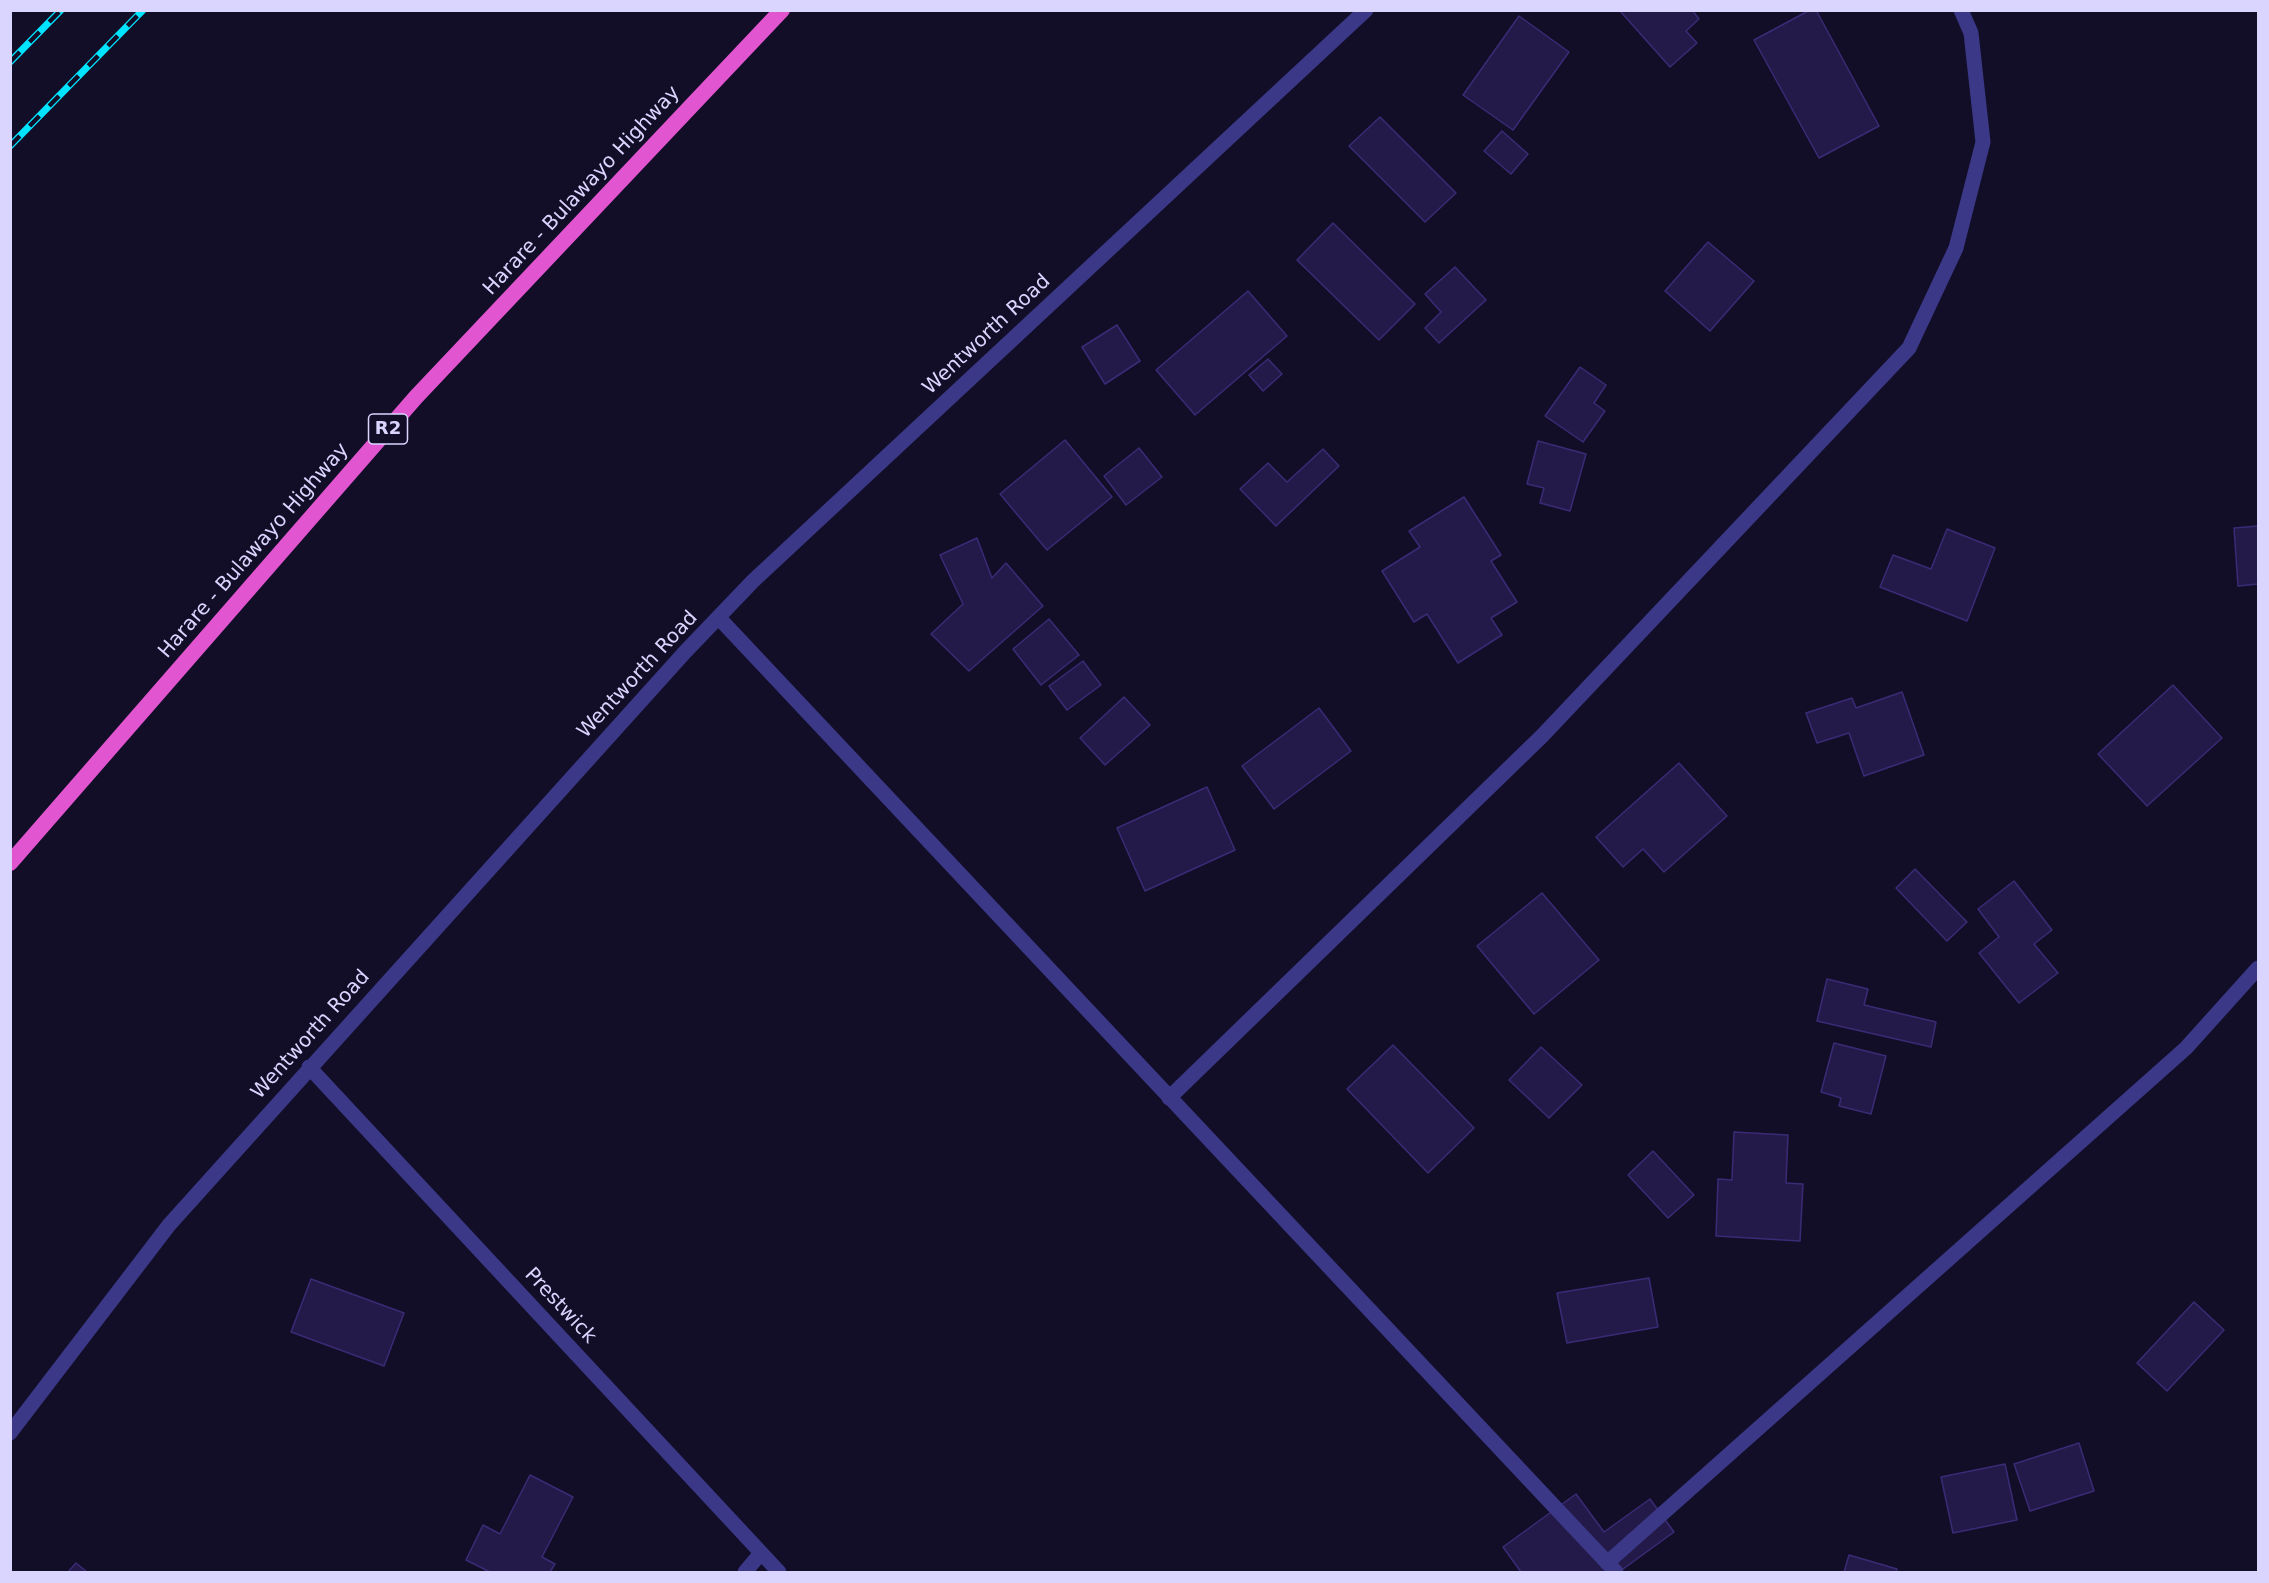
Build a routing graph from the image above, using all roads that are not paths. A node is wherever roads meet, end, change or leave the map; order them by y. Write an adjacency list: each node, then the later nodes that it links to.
1 (782, 10): 5 (highway, Harare - Bulawayo Highway / R2)
2 (1366, 10): 4 (street, Wentworth Road)
3 (1961, 10): 8 (street)
4 (719, 618): 7 (street, Wentworth Road); 8 (street)
5 (10, 862)
6 (2259, 968): 11 (street)
7 (309, 1067): 9 (street, Wentworth Road); 10 (street, Prestwick)
8 (1169, 1098): 11 (street)
9 (10, 1433)
10 (761, 1553): 12 (street); 13 (street, Prestwick)
11 (1612, 1568)
12 (746, 1572)
13 (779, 1572)

